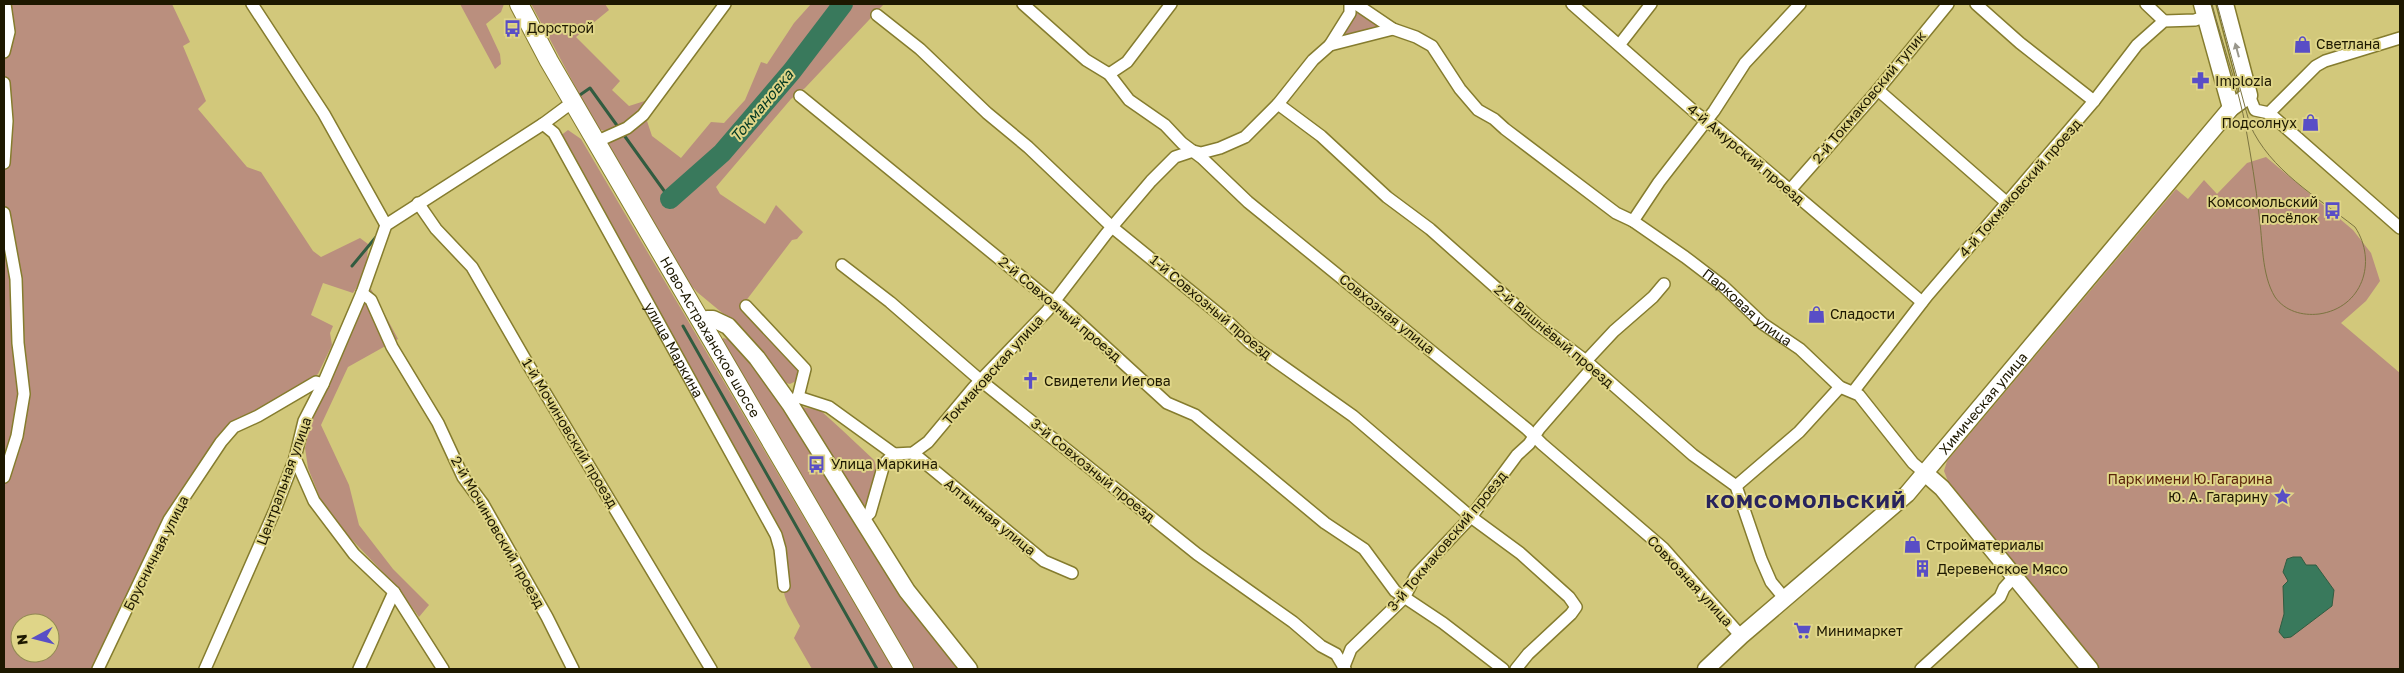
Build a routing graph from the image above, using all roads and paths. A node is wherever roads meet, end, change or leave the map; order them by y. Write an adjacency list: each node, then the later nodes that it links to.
1 (5, 4): 23 (street)
2 (252, 4): 44 (street)
3 (519, 4): 29 (main road, Ново-Астраханское шоссе)
4 (725, 4): 36 (street)
5 (1023, 4): 24 (street, Совхозная улица)
6 (1171, 4): 24 (street)
7 (1350, 4): 22 (street)
8 (1356, 4): 19 (street, Парковая улица)
9 (1572, 4): 21 (street, 4-й Амурский проезд)
10 (1651, 4): 21 (street)
11 (1800, 4): 34 (street)
12 (1948, 4): 26 (street, 2-й Токмаковский тупик)
13 (1976, 4): 30 (street)
14 (2146, 4): 18 (street)
15 (2225, 4): 27 (street, one-way to 15)
16 (2204, 10): 18 (street); 32 (street)
17 (877, 15): 45 (street, 1-й Совхозный проезд)
18 (2164, 21): 30 (street, 4-й Токмаковский проезд)
19 (1393, 29): 22 (street); 43 (street, Парковая улица)
20 (2400, 38): 33 (street)
21 (1620, 44): 34 (street, 4-й Амурский проезд)
22 (1330, 45): 31 (street, Токмаковская улица)
23 (4, 52)
24 (1109, 74): 37 (street, Совхозная улица)
25 (4, 84): 38 (street)
26 (1878, 90): 39 (street, 2-й Токмаковский тупик); 40 (street)
27 (2249, 95): 32 (street, Химическая улица); 33 (street)
28 (800, 96): 50 (street, 2-й Совхозный проезд)
29 (574, 101): 35 (street); 36 (main road, Ново-Астраханское шоссе)
30 (2094, 101): 40 (street, 4-й Токмаковский проезд)
31 (1278, 104): 37 (street, Токмаковская улица); 54 (street, 2-й Вишнёвый проезд)
32 (2231, 108): 64 (street, Химическая улица)
33 (2269, 114): 46 (street)
34 (1707, 120): 39 (street, 4-й Амурский проезд); 43 (street)
35 (543, 124): 41 (street); 71 (street, улица Маркина)
36 (598, 141): 53 (main road, Ново-Астраханское шоссе)
37 (1193, 151): 45 (street, Токмаковская улица); 60 (street, Совхозная улица)
38 (4, 163)
39 (1790, 190): 51 (street, 4-й Амурский проезд)
40 (2006, 202): 51 (street, 4-й Токмаковский проезд)
41 (418, 203): 44 (street); 81 (street, 1-й Мочиновский проезд)
42 (4, 213): 65 (street)
43 (1633, 221): 57 (street, Парковая улица)
44 (386, 225): 49 (street, Центральная улица)
45 (1112, 227): 50 (street, Токмаковская улица); 67 (street, 1-й Совхозный проезд)
46 (2400, 228)
47 (842, 265): 55 (street, 3-й Совхозный проезд)
48 (1664, 284): 54 (street, 3-й Токмаковский проезд)
49 (362, 293): 56 (street, Центральная улица); 80 (street, 2-й Мочиновский проезд)
50 (1053, 302): 55 (street, Токмаковская улица); 73 (street, 2-й Совхозный проезд)
51 (1922, 302): 58 (street, 4-й Токмаковский проезд)
52 (746, 306): 59 (street)
53 (702, 323): 59 (street); 82 (main road, Ново-Астраханское шоссе)
54 (1589, 364): 60 (street, 3-й Токмаковский проезд); 66 (street, 2-й Вишнёвый проезд)
55 (980, 380): 61 (street, Токмаковская улица); 84 (street, 3-й Совхозный проезд)
56 (323, 384): 63 (street, Центральная улица); 76 (street, Брусничная улица)
57 (1840, 387): 58 (street, Парковая улица); 66 (street)
58 (1853, 392): 64 (street, Парковая улица)
59 (794, 400): 62 (street); 68 (street)
60 (1534, 437): 67 (street, 3-й Токмаковский проезд); 75 (street, Совхозная улица)
61 (913, 453): 62 (street); 69 (street, Алтынная улица)
62 (894, 454): 68 (street)
63 (295, 458): 72 (street); 77 (street, Центральная улица)
64 (1926, 474): 70 (street, Парковая улица); 74 (street, Химическая улица)
65 (4, 477)
66 (1736, 486): 74 (street)
67 (1471, 517): 73 (street, 3-й Токмаковский проезд); 86 (street, 1-й Совхозный проезд)
68 (862, 520): 83 (street)
69 (1072, 573)
70 (2014, 577): 88 (street); 89 (street, Парковая улица)
71 (784, 586)
72 (394, 592): 78 (street); 79 (street)
73 (1404, 598): 84 (street, 3-й Токмаковский проезд); 85 (street, 2-й Совхозный проезд)
74 (1785, 599): 75 (street, Химическая улица)
75 (1741, 636): 87 (street, Химическая улица)
76 (98, 669)
77 (205, 669)
78 (359, 669)
79 (443, 669)
80 (573, 669)
81 (711, 669)
82 (904, 669)
83 (969, 669)
84 (1344, 669)
85 (1503, 669)
86 (1516, 669)
87 (1706, 669)
88 (1921, 669)
89 (2090, 669)

